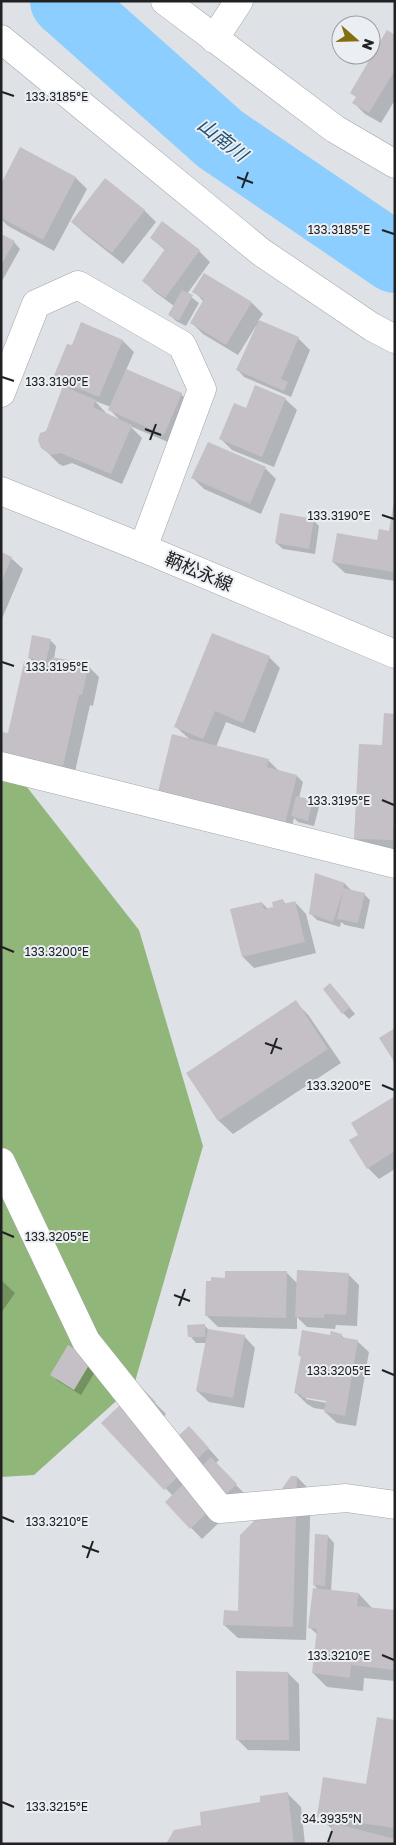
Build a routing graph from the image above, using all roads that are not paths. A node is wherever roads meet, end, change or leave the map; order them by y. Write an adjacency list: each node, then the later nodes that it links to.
1 (165, 1): 4 (street)
2 (238, 1): 4 (street)
3 (1, 39): 6 (street)
4 (214, 39): 5 (street)
5 (395, 164)
6 (395, 339)
7 (1, 393): 9 (street)
8 (1, 491): 9 (street, 鞆松永線)
9 (144, 548): 10 (street, 鞆松永線)
10 (395, 654)
11 (1, 766): 12 (street)
12 (395, 864)
13 (1, 1162): 14 (street)
14 (395, 1505)

